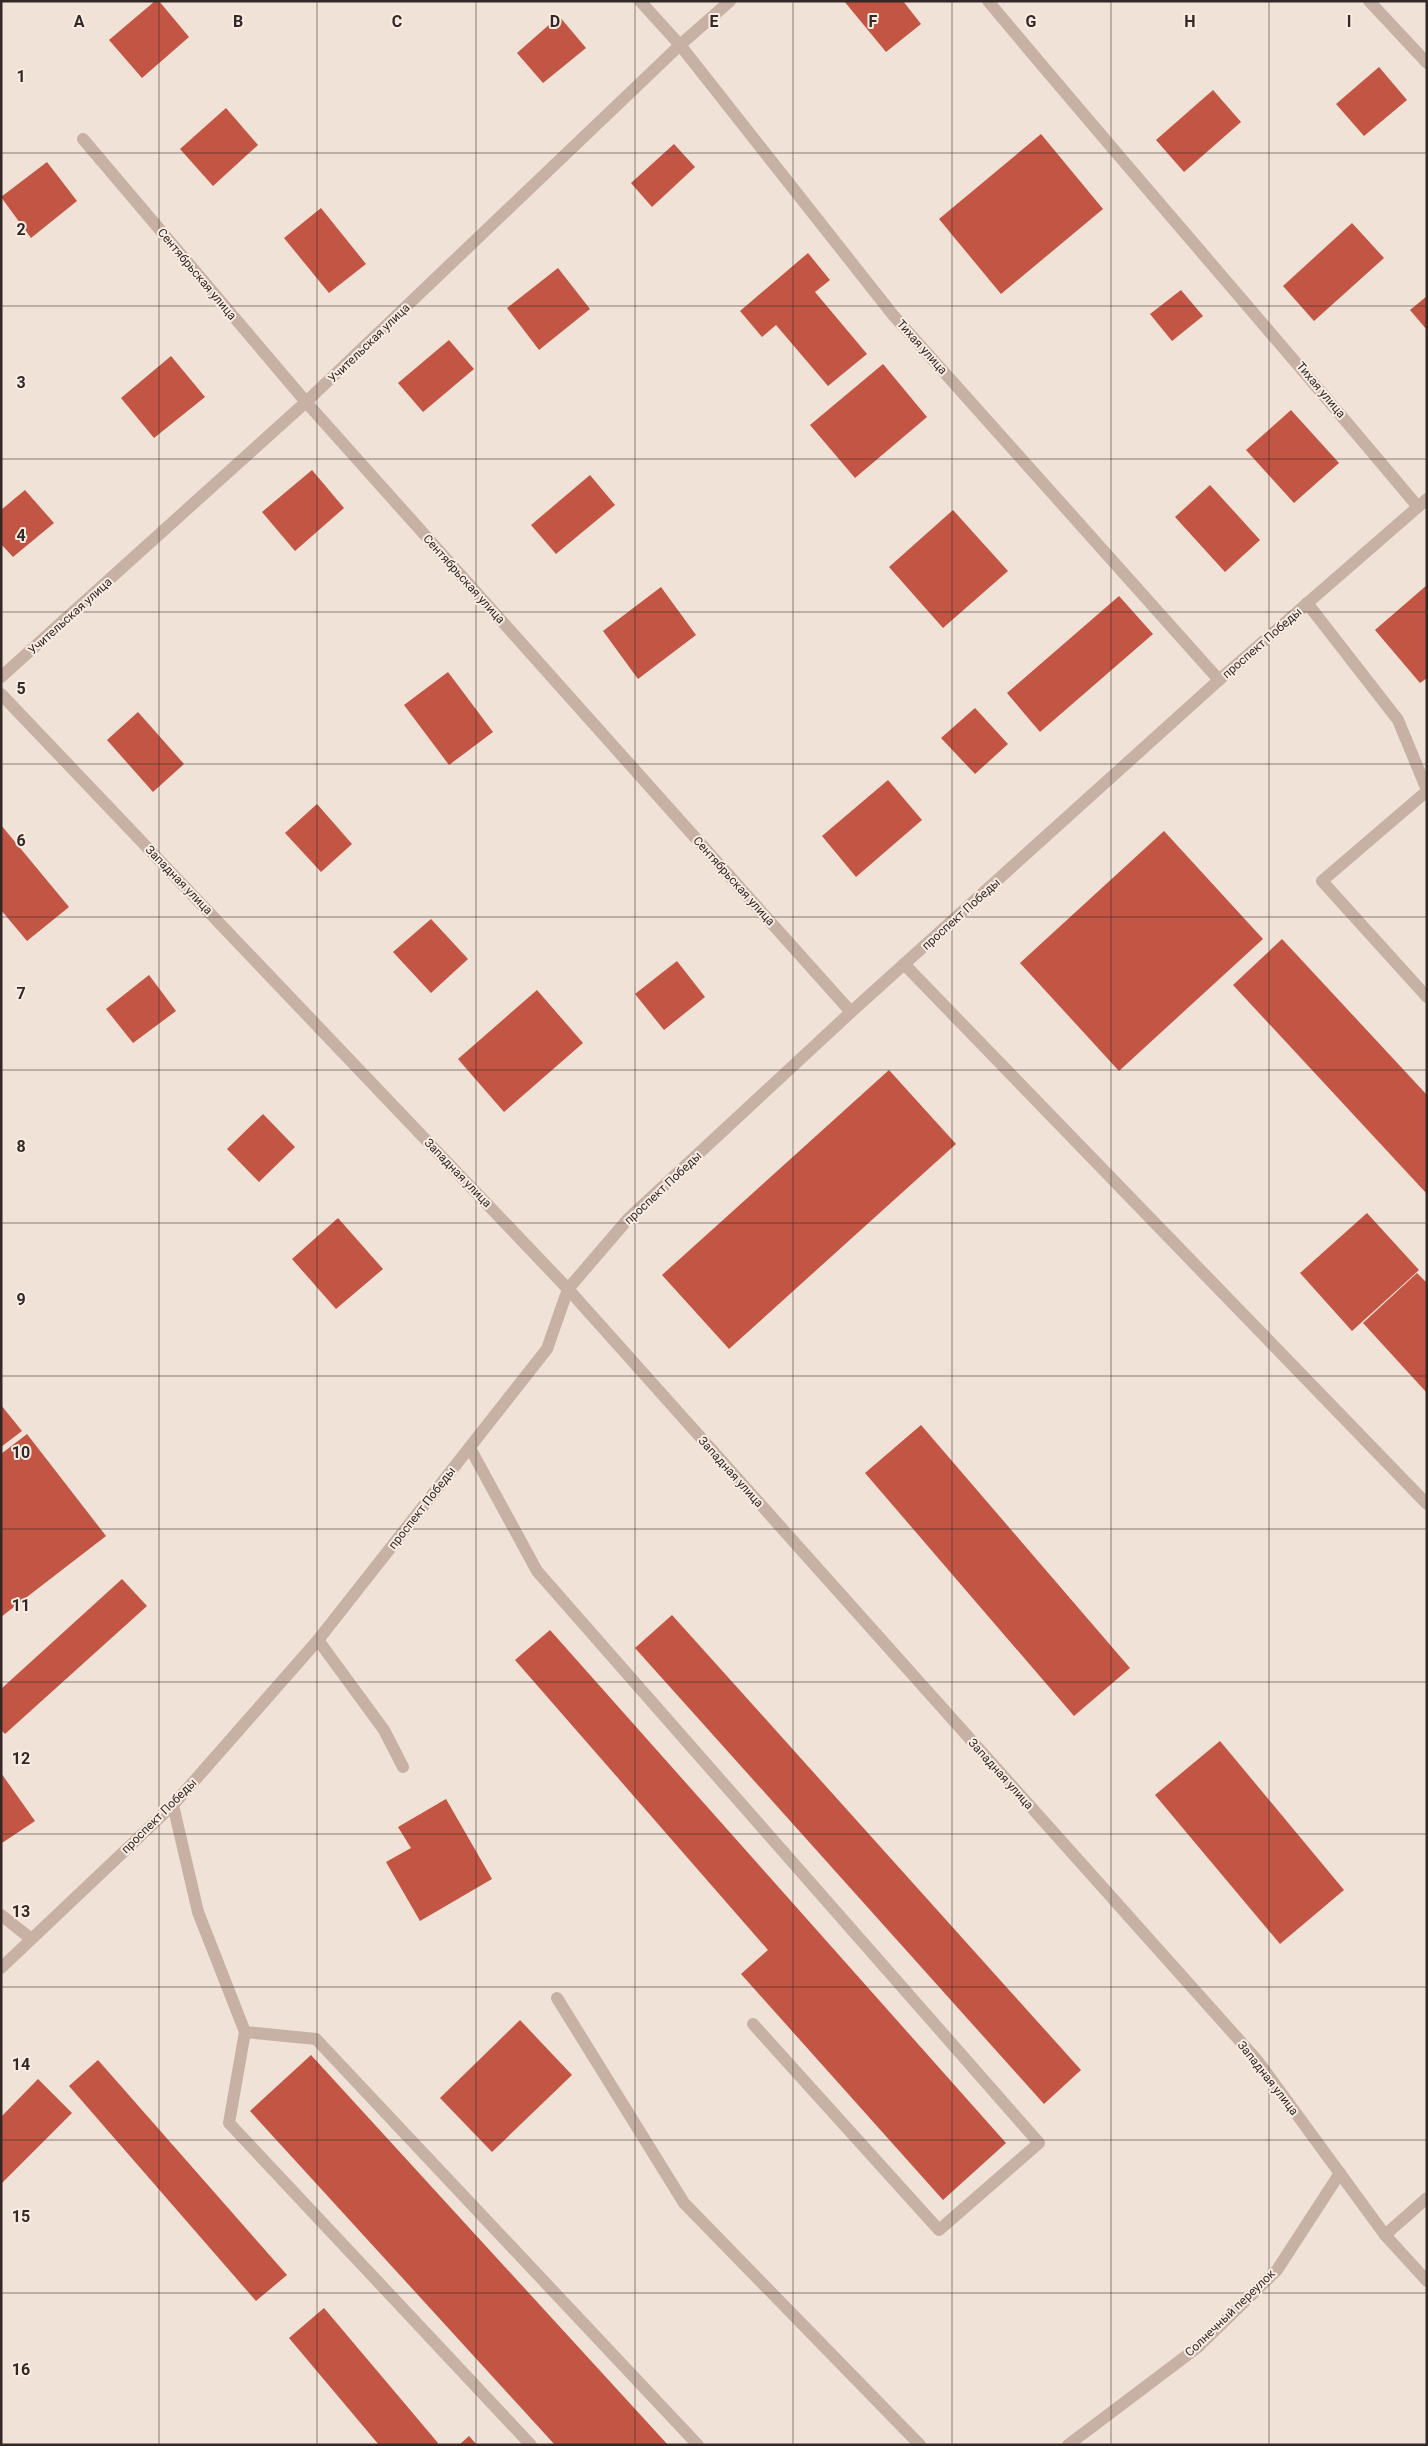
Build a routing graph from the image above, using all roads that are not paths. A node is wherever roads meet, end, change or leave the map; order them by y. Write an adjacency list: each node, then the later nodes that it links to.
1 (640, 1): 5 (street, Тихая улица)
2 (730, 1): 5 (street, Учительская улица)
3 (988, 1): 9 (street, Тихая улица)
4 (1368, 1): 6 (street)
5 (680, 45): 8 (street, Учительская улица); 12 (street, Тихая улица)
6 (1427, 63)
7 (83, 139): 8 (street, Сентябрьская улица)
8 (306, 402): 11 (street, Учительская улица); 17 (street, Сентябрьская улица)
9 (1422, 503): 10 (street, проспект Победы)
10 (1307, 603): 12 (street, проспект Победы); 14 (street)
11 (1, 677)
12 (1219, 680): 15 (street, проспект Победы)
13 (1, 694): 18 (street, Западная улица)
14 (1427, 790): 16 (street)
15 (904, 964): 17 (street, проспект Победы); 20 (street)
16 (1427, 997)
17 (851, 1012): 18 (street, проспект Победы)
18 (568, 1289): 19 (street, проспект Победы); 30 (street, Западная улица)
19 (470, 1448): 21 (street, проспект Победы); 28 (street)
20 (1427, 1504)
21 (318, 1640): 22 (street); 23 (street, проспект Победы)
22 (403, 1768)
23 (173, 1805): 25 (street, проспект Победы); 29 (street)
24 (1, 1915): 25 (street)
25 (30, 1938): 26 (street, проспект Победы)
26 (1, 1968)
27 (557, 1998): 36 (street)
28 (753, 2024)
29 (245, 2032): 34 (street); 35 (street)
30 (1340, 2173): 32 (street, Западная улица); 37 (street, Солнечный переулок)
31 (1427, 2198): 32 (street)
32 (1385, 2235): 33 (street, Западная улица)
33 (1427, 2280)
34 (531, 2445)
35 (698, 2445)
36 (920, 2445)
37 (1068, 2445)

